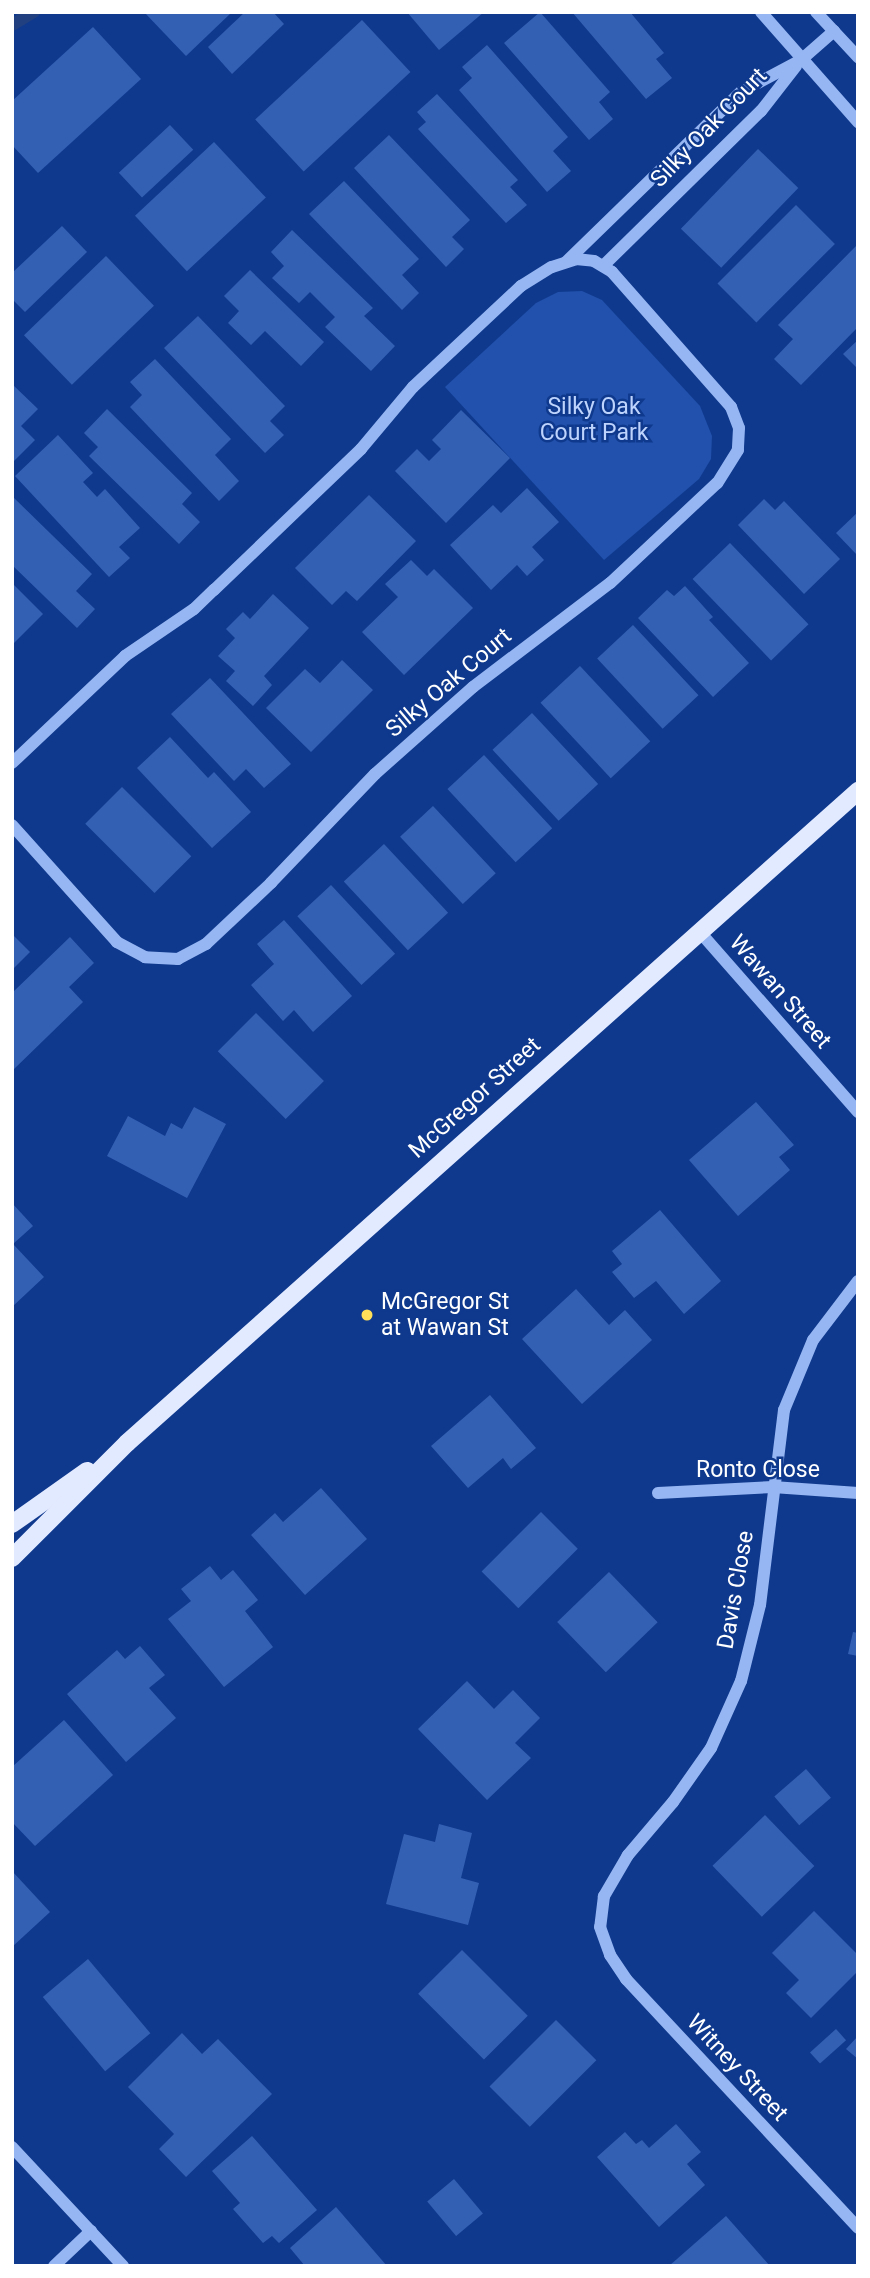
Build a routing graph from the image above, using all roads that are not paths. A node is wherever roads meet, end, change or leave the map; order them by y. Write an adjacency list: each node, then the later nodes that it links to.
1 (761, 12): 5 (street)
2 (816, 12): 3 (street)
3 (834, 32): 4 (street); 5 (street)
4 (858, 57)
5 (801, 60): 6 (street); 7 (street, Silky Oak Court); 8 (street, Silky Oak Court)
6 (858, 121)
7 (566, 262): 8 (street); 9 (street, Silky Oak Court)
8 (603, 266): 11 (street, Silky Oak Court)
9 (12, 763)
10 (858, 791): 12 (main road, McGregor Street)
11 (12, 825)
12 (699, 931): 13 (street, Wawan Street); 15 (main road, McGregor Street)
13 (858, 1112)
14 (858, 1281): 16 (street, Davis Close)
15 (127, 1443): 19 (main road, McGregor Street); 20 (main road, McGregor Street)
16 (772, 1487): 17 (street, Ronto Close); 18 (street, Ronto Close); 21 (street, Davis Close)
17 (658, 1493)
18 (858, 1493)
19 (12, 1524)
20 (12, 1558)
21 (600, 1927): 23 (street, Witney Street)
22 (12, 2147): 24 (street)
23 (858, 2228)
24 (90, 2231): 25 (street); 26 (street)
25 (54, 2266)
26 (123, 2266)

